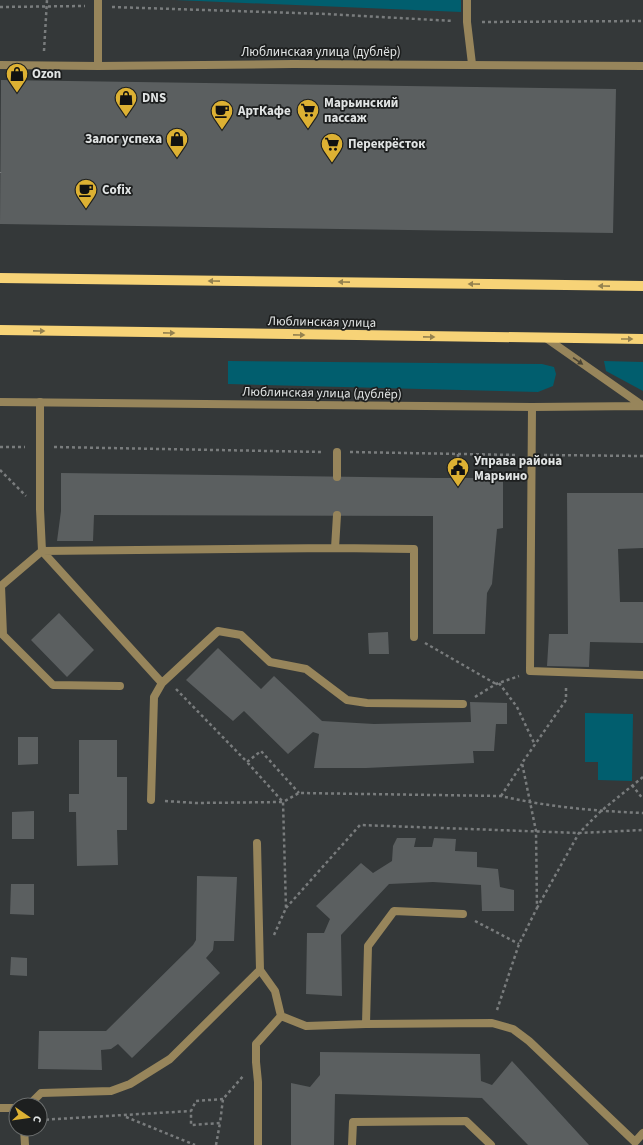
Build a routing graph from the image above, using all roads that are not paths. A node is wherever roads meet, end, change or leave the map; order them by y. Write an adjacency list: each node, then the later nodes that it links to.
1 (467, 0): 3 (street)
2 (98, 3): 5 (street)
3 (472, 64): 5 (street, Люблинская улица (дублёр)); 6 (street, Люблинская улица (дублёр))
4 (0, 65): 5 (street, Люблинская улица (дублёр))
5 (98, 66)
6 (643, 66)
7 (0, 278): 8 (main road, one-way to 7)
8 (643, 286)
9 (0, 330): 10 (main road, Люблинская улица, one-way to 10)
10 (546, 338): 11 (main road, Люблинская улица, one-way to 11); 14 (street, one-way to 14)
11 (643, 339)
12 (0, 402): 13 (street, Люблинская улица (дублёр))
13 (40, 402): 15 (street, Люблинская улица (дублёр)); 20 (street)
14 (643, 406): 15 (street, Люблинская улица (дублёр))
15 (532, 407): 22 (street)
16 (337, 452): 17 (street)
17 (337, 477)
18 (337, 515): 19 (street)
19 (335, 548): 20 (street); 21 (street)
20 (42, 551): 23 (street); 24 (street)
21 (414, 637)
22 (643, 675)
23 (162, 683): 25 (street); 26 (street)
24 (120, 686)
25 (462, 704)
26 (152, 800)
27 (257, 843): 29 (street)
28 (463, 914): 31 (street)
29 (260, 970): 30 (street); 32 (street)
30 (281, 1016): 31 (street); 35 (street)
31 (366, 1024): 34 (street)
32 (37, 1097)
33 (643, 1133): 34 (street)
34 (635, 1143)
35 (258, 1145)
36 (352, 1145): 37 (street)
37 (491, 1145)

